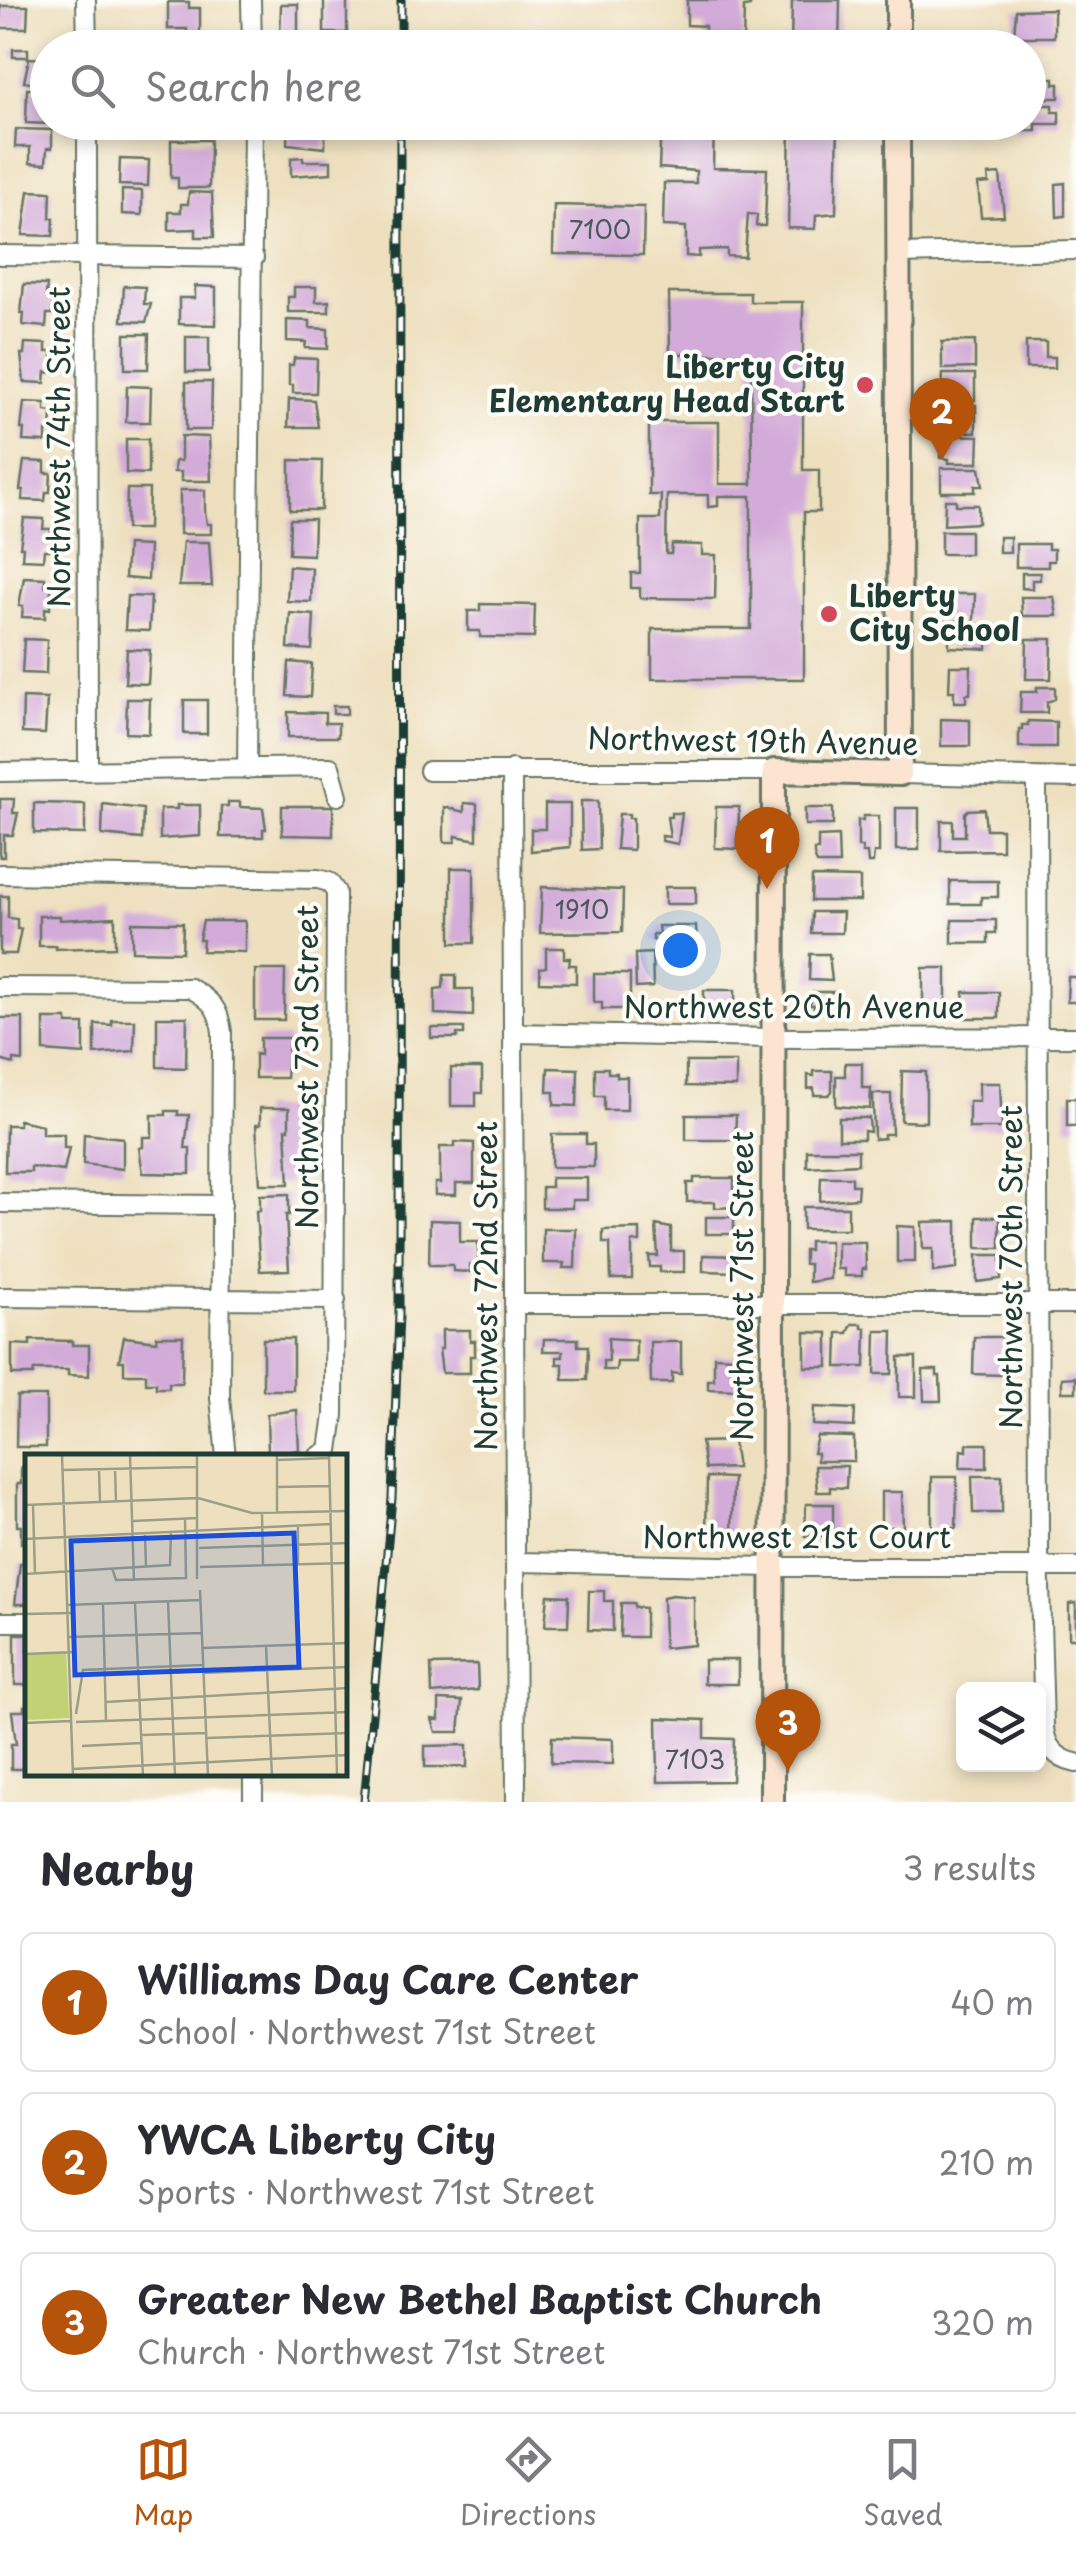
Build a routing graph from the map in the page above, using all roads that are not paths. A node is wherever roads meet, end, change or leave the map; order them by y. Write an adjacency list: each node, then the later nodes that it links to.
1 (86, 0): 4 (street)
2 (252, 0): 5 (street)
3 (898, 0): 6 (street)
4 (87, 30)
5 (252, 30)
6 (898, 30)
7 (87, 140): 13 (street, Northwest 74th Street)
8 (253, 140): 14 (street)
9 (898, 140): 11 (street)
10 (1076, 250): 11 (street)
11 (898, 254): 21 (street)
12 (0, 256): 13 (street)
13 (88, 258): 14 (street); 17 (street, Northwest 74th Street)
14 (254, 258): 15 (street)
15 (248, 768): 17 (street); 24 (street)
16 (512, 769): 18 (street, Northwest 19th Avenue); 19 (street, Northwest 19th Avenue); 27 (street, Northwest 72nd Street)
17 (88, 771): 20 (street)
18 (430, 771)
19 (774, 771): 21 (street, Northwest 19th Avenue); 30 (street, Northwest 71st Street)
20 (0, 772)
21 (900, 774): 22 (street, Northwest 19th Avenue)
22 (1037, 778): 23 (street, Northwest 19th Avenue); 28 (street, Northwest 70th Street)
23 (1076, 778)
24 (338, 796)
25 (0, 874): 35 (street, Northwest 73rd Street)
26 (0, 987): 32 (street)
27 (512, 1033): 30 (street, Northwest 20th Avenue); 37 (street, Northwest 72nd Street)
28 (1039, 1036): 29 (street, Northwest 20th Avenue); 30 (street, Northwest 20th Avenue); 38 (street, Northwest 70th Street)
29 (1076, 1036)
30 (772, 1038): 36 (street, Northwest 71st Street)
31 (0, 1203): 32 (street)
32 (222, 1205): 34 (street)
33 (0, 1297): 34 (street)
34 (222, 1299): 35 (street); 40 (street)
35 (336, 1300): 41 (street, Northwest 73rd Street)
36 (773, 1303): 37 (street); 38 (street); 43 (street, Northwest 71st Street)
37 (515, 1304): 42 (street, Northwest 72nd Street)
38 (1041, 1304): 39 (street); 44 (street, Northwest 70th Street)
39 (1076, 1304)
40 (226, 1454)
41 (322, 1454)
42 (517, 1562): 43 (street, Northwest 21st Court); 49 (street, Northwest 72nd Street)
43 (772, 1567): 44 (street, Northwest 21st Court); 50 (street, Northwest 71st Street)
44 (1041, 1567): 45 (street, Northwest 21st Court); 46 (street, Northwest 70th Street)
45 (1076, 1567)
46 (1076, 1763)
47 (253, 1777): 48 (street)
48 (254, 1802)
49 (516, 1802)
50 (772, 1802)

